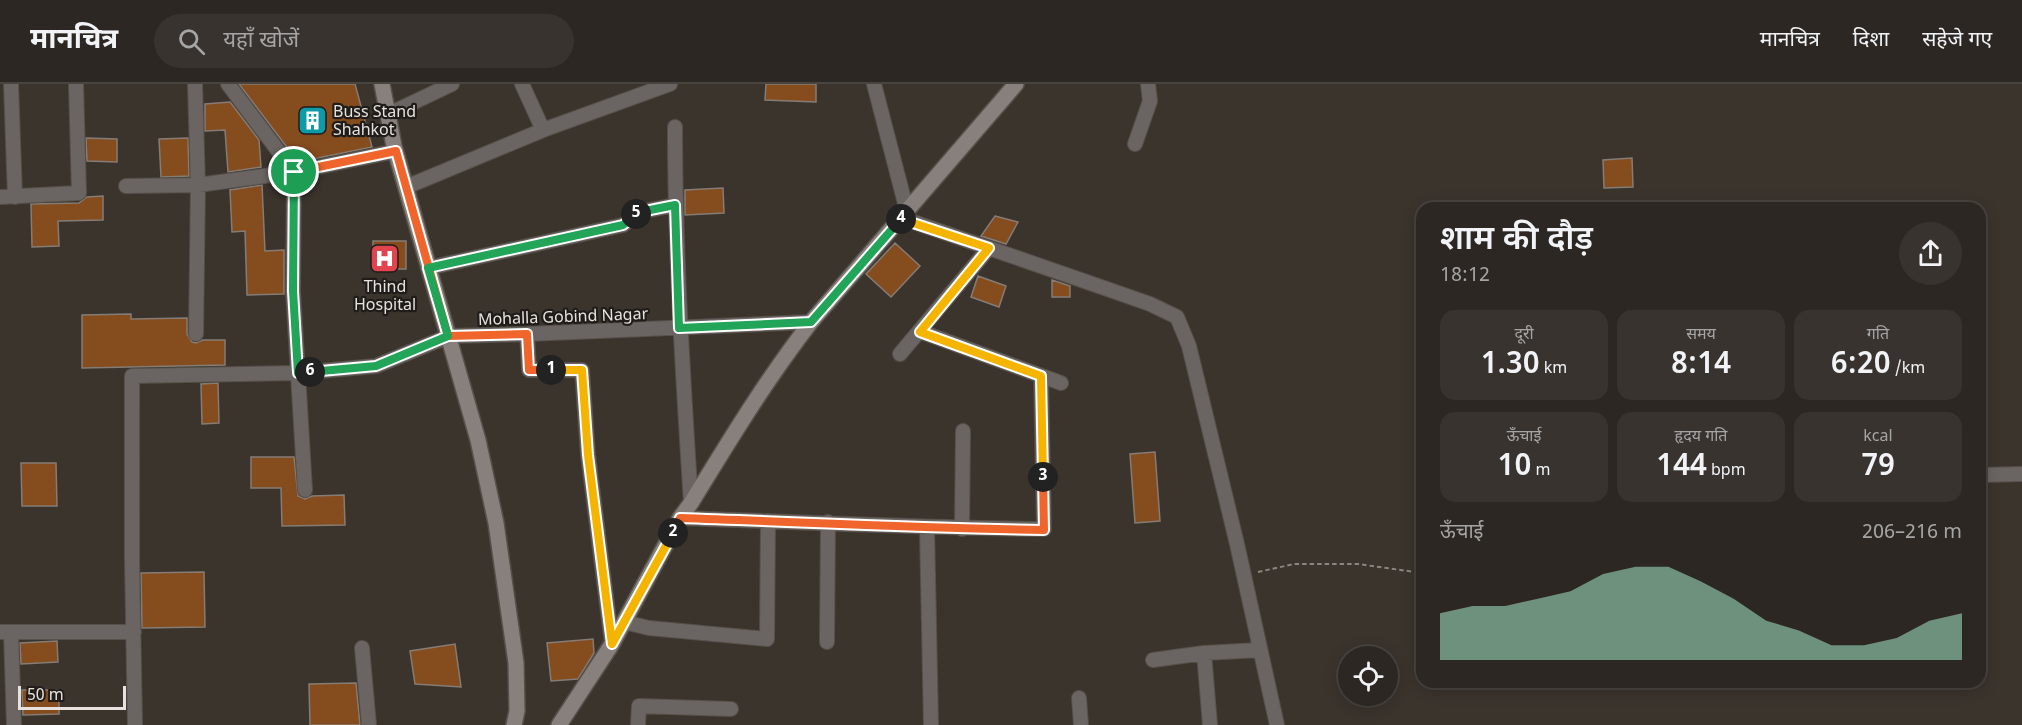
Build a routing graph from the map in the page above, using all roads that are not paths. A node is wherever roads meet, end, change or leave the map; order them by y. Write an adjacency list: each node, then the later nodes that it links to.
1 (11, 84): 22 (street)
2 (76, 84): 22 (street)
3 (195, 84): 18 (street)
4 (228, 84): 17 (street)
5 (382, 84): 12 (street)
6 (452, 84): 12 (street)
7 (522, 84): 14 (street)
8 (670, 84): 14 (street)
9 (874, 84): 24 (street)
10 (1016, 84): 24 (street)
11 (1148, 84): 15 (street)
12 (387, 115): 16 (street)
13 (675, 127): 23 (street)
14 (543, 130): 20 (street)
15 (1135, 144)
16 (396, 151): 17 (street); 20 (street)
17 (294, 172): 18 (street); 34 (street)
18 (198, 185): 19 (street); 30 (street)
19 (126, 186)
20 (406, 187): 26 (street)
21 (0, 197): 22 (street)
22 (15, 197)
23 (675, 205): 26 (street); 28 (street)
24 (905, 214): 25 (street); 27 (street)
25 (989, 248): 29 (street); 53 (street)
26 (428, 268): 32 (street)
27 (811, 322): 28 (street, Mohalla Gobind Nagar); 41 (street)
28 (679, 328): 31 (street, Mohalla Gobind Nagar); 41 (street)
29 (920, 332): 33 (street); 35 (street)
30 (196, 334)
31 (527, 334): 32 (street, Mohalla Gobind Nagar); 51 (street)
32 (448, 336): 34 (street); 61 (street)
33 (900, 354)
34 (298, 373): 40 (street); 49 (street)
35 (1041, 376): 36 (street); 46 (street)
36 (1061, 382)
37 (963, 431): 46 (street)
38 (2022, 474): 39 (street)
39 (1986, 475)
40 (305, 490)
41 (691, 503): 42 (street)
42 (680, 518): 43 (street); 47 (street)
43 (768, 521): 44 (street); 47 (street)
44 (828, 522): 45 (street); 50 (street)
45 (927, 528): 46 (street); 64 (street)
46 (962, 528)
47 (624, 622): 51 (street)
48 (5, 632): 49 (street); 58 (street)
49 (134, 632): 59 (street)
50 (827, 642)
51 (612, 644): 62 (street)
52 (362, 648): 60 (street)
53 (1260, 650): 54 (street); 67 (street)
54 (1204, 653): 55 (street); 66 (street)
55 (1154, 660)
56 (1079, 698): 65 (street)
57 (731, 709): 63 (street)
58 (14, 725)
59 (135, 725)
60 (369, 725)
61 (514, 725)
62 (559, 725)
63 (638, 725)
64 (931, 725)
65 (1081, 725)
66 (1210, 725)
67 (1277, 725)

